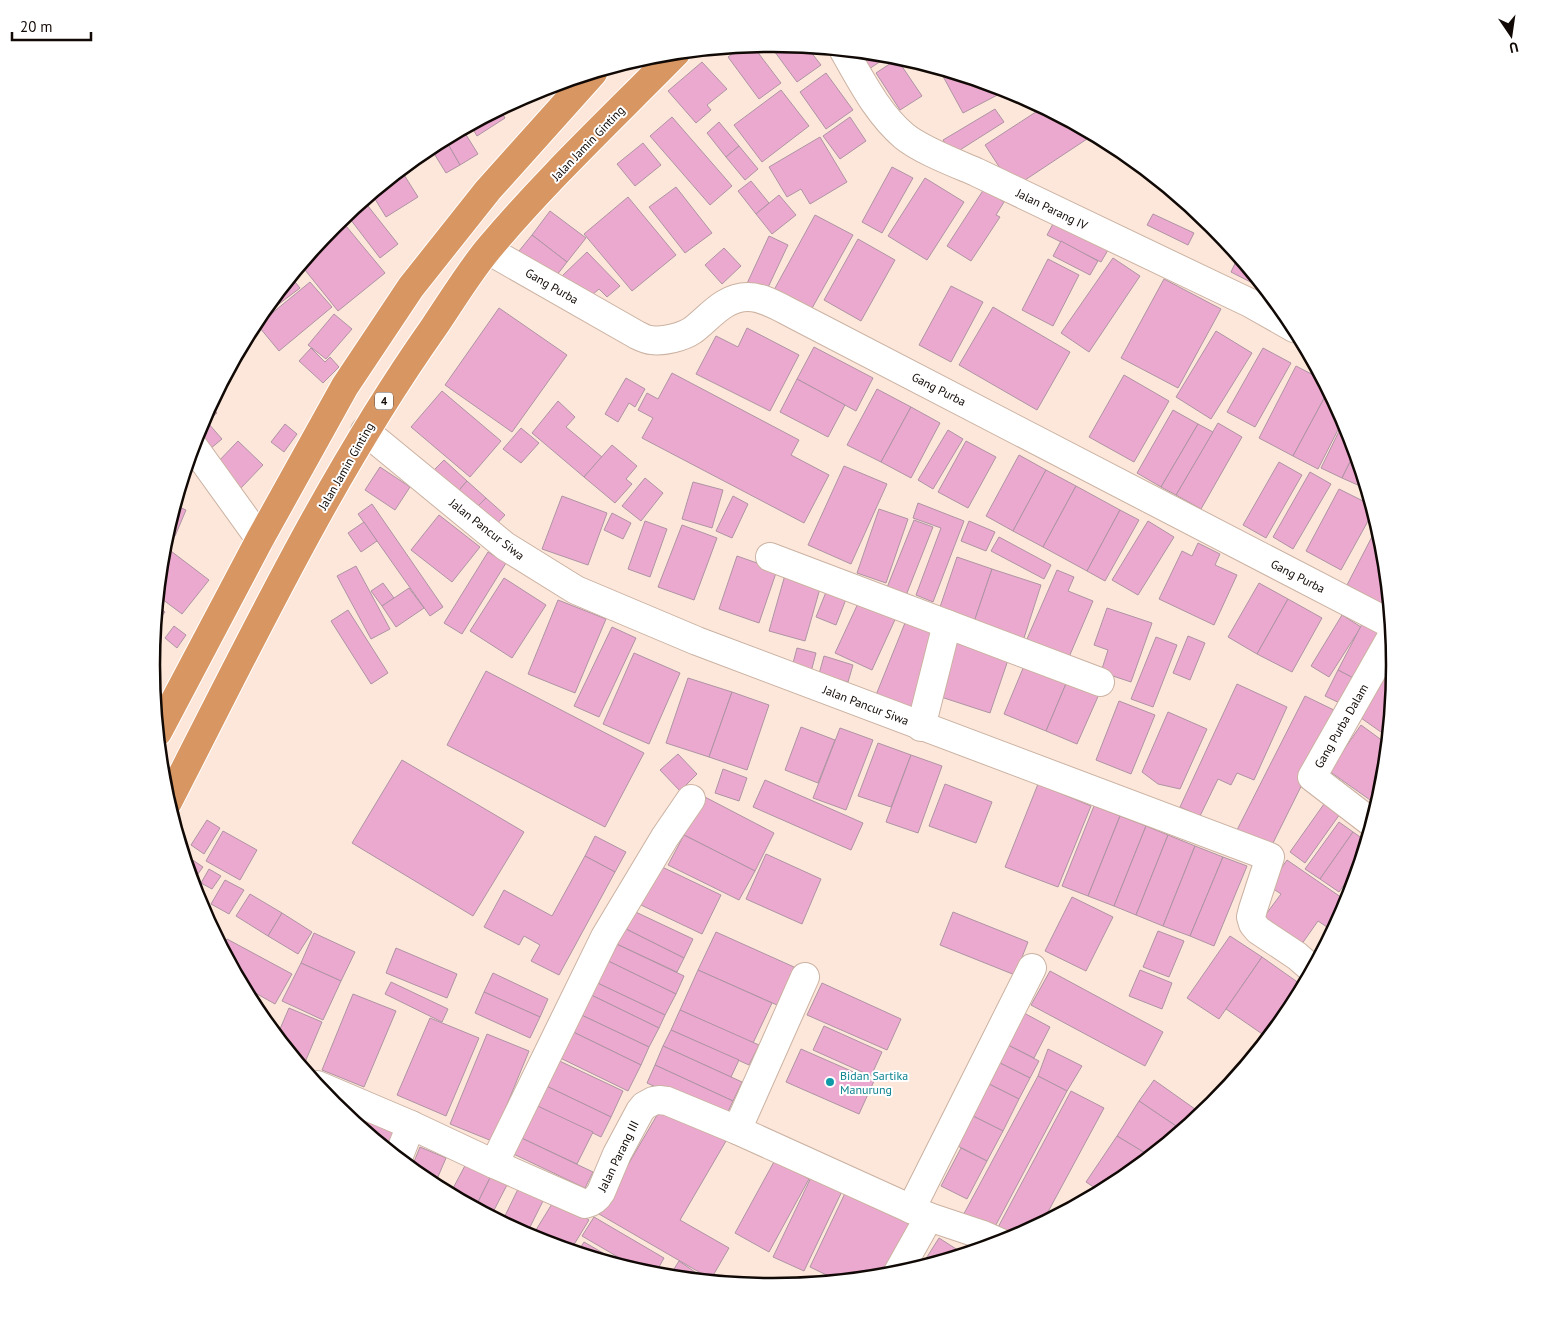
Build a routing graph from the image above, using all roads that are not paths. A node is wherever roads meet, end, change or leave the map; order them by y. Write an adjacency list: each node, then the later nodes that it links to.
1 (848, 57): 5 (street, Jalan Parang IV)
2 (667, 62): 4 (highway, Jalan Jamin Ginting / 4)
3 (585, 82): 8 (highway)
4 (488, 250): 6 (highway, Jalan Jamin Ginting / 4); 10 (street, Gang Purba)
5 (1279, 320)
6 (365, 431): 15 (street, Jalan Pancur Siwa); 16 (highway, Jalan Jamin Ginting / 4)
7 (198, 454): 8 (street)
8 (260, 539): 14 (highway)
9 (770, 557): 11 (street)
10 (1385, 621)
11 (947, 624): 13 (street); 15 (street)
12 (1386, 647): 18 (street, Gang Purba Dalam)
13 (1100, 682)
14 (163, 723)
15 (921, 727): 19 (street, Jalan Pancur Siwa)
16 (173, 791)
17 (691, 799): 26 (street)
18 (1366, 819)
19 (1307, 966)
20 (1032, 968): 27 (street)
21 (804, 977): 24 (street)
22 (333, 1092): 23 (street, Jalan Parang III)
23 (411, 1125): 25 (street); 26 (street, Jalan Parang III)
24 (737, 1130): 26 (street, Jalan Parang III); 27 (street, Jalan Parang III)
25 (400, 1152)
26 (494, 1164)
27 (920, 1213): 28 (street, Jalan Parang III); 29 (street)
28 (991, 1238)
29 (900, 1265)

